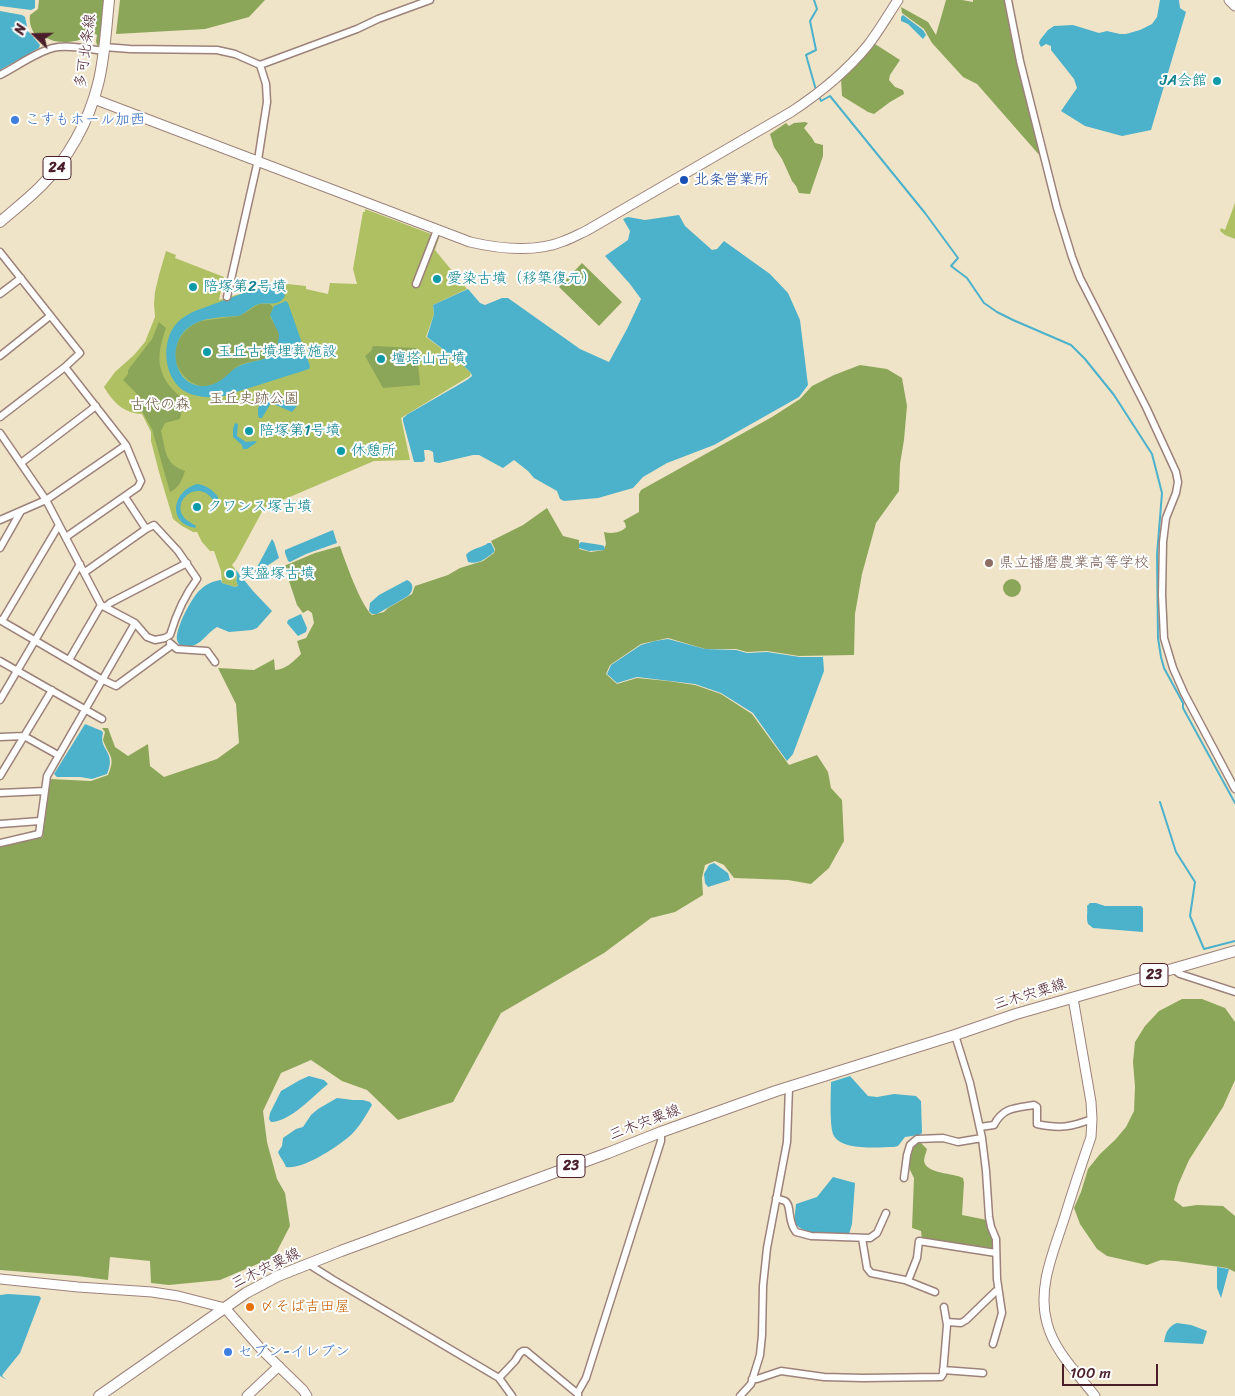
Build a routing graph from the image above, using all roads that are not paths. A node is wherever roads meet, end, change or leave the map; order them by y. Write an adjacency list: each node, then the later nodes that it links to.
1 (109, 0): 7 (main road, 多可北条線 / 24)
2 (430, 0): 8 (street)
3 (898, 0): 13 (street)
4 (1008, 0): 57 (street)
5 (1230, 0): 6 (street)
6 (1235, 6)
7 (104, 49): 8 (street); 9 (street); 10 (main road, 多可北条線 / 24)
8 (260, 65): 11 (street)
9 (0, 75)
10 (94, 99): 11 (street); 12 (main road, 多可北条線 / 24)
11 (258, 160): 13 (street); 18 (street)
12 (0, 222)
13 (438, 230): 16 (street)
14 (0, 252): 15 (street)
15 (20, 278): 17 (street); 19 (street)
16 (416, 284)
17 (0, 294)
18 (227, 297)
19 (50, 316): 20 (street); 21 (street)
20 (0, 356)
21 (65, 367): 22 (street); 23 (street)
22 (96, 406): 25 (street); 26 (street)
23 (0, 417)
24 (0, 433): 26 (street)
25 (126, 445): 27 (street); 28 (street)
26 (21, 463): 28 (street)
27 (125, 497): 32 (street); 33 (street)
28 (46, 500): 29 (street); 31 (street)
29 (21, 511): 30 (street); 34 (street)
30 (0, 520)
31 (59, 524): 33 (street); 39 (street)
32 (146, 529): 35 (street); 37 (street)
33 (66, 538): 36 (street)
34 (0, 548)
35 (187, 563): 38 (street); 41 (street)
36 (80, 564): 37 (street); 42 (street)
37 (85, 572): 38 (street)
38 (103, 606): 40 (street); 45 (street)
39 (1, 620): 42 (street)
40 (135, 623): 41 (street); 48 (street)
41 (165, 638): 43 (street)
42 (35, 641): 45 (street); 47 (street)
43 (172, 644): 46 (street); 48 (street)
44 (0, 660): 47 (street)
45 (69, 660): 48 (street)
46 (215, 662)
47 (17, 671): 49 (street); 50 (street)
48 (101, 679): 51 (street)
49 (52, 690): 51 (street); 53 (street)
50 (0, 700)
51 (84, 709): 52 (street); 55 (street)
52 (102, 719)
53 (24, 736): 54 (street); 55 (street); 56 (street)
54 (0, 737)
55 (58, 755): 58 (street)
56 (0, 776)
57 (1235, 789)
58 (44, 791): 59 (street); 60 (street)
59 (0, 793)
60 (40, 821): 61 (street); 62 (street)
61 (0, 824)
62 (0, 843)
63 (1235, 951): 64 (main road, 三木宍粟線 / 23)
64 (1173, 969): 65 (street); 66 (main road, 三木宍粟線 / 23)
65 (1235, 992)
66 (1073, 998): 67 (main road, 三木宍粟線 / 23); 69 (street)
67 (955, 1035): 68 (main road, 三木宍粟線 / 23); 70 (street)
68 (789, 1087): 71 (main road, 三木宍粟線 / 23); 74 (street)
69 (1092, 1119): 70 (street); 98 (street)
70 (980, 1128): 72 (street)
71 (661, 1132): 78 (main road, 三木宍粟線 / 23); 92 (street)
72 (982, 1138): 73 (street); 77 (street)
73 (904, 1178)
74 (776, 1198): 76 (street); 91 (street)
75 (886, 1213): 76 (street)
76 (862, 1238): 80 (street)
77 (996, 1253): 80 (street); 81 (street)
78 (311, 1263): 84 (main road, 三木宍粟線 / 23); 90 (street)
79 (0, 1279): 84 (street)
80 (908, 1281): 82 (street)
81 (998, 1290): 85 (street); 86 (street)
82 (935, 1292)
83 (944, 1306): 85 (street)
84 (225, 1308): 87 (street); 93 (main road, 三木宍粟線 / 23)
85 (947, 1322): 88 (street)
86 (993, 1344)
87 (279, 1366): 94 (street); 95 (street)
88 (943, 1370): 89 (street); 91 (street)
89 (984, 1373)
90 (499, 1378): 92 (street); 96 (street)
91 (752, 1379): 97 (street)
92 (578, 1395)
93 (99, 1396)
94 (247, 1396)
95 (307, 1396)
96 (512, 1396)
97 (740, 1396)
98 (1095, 1396)

